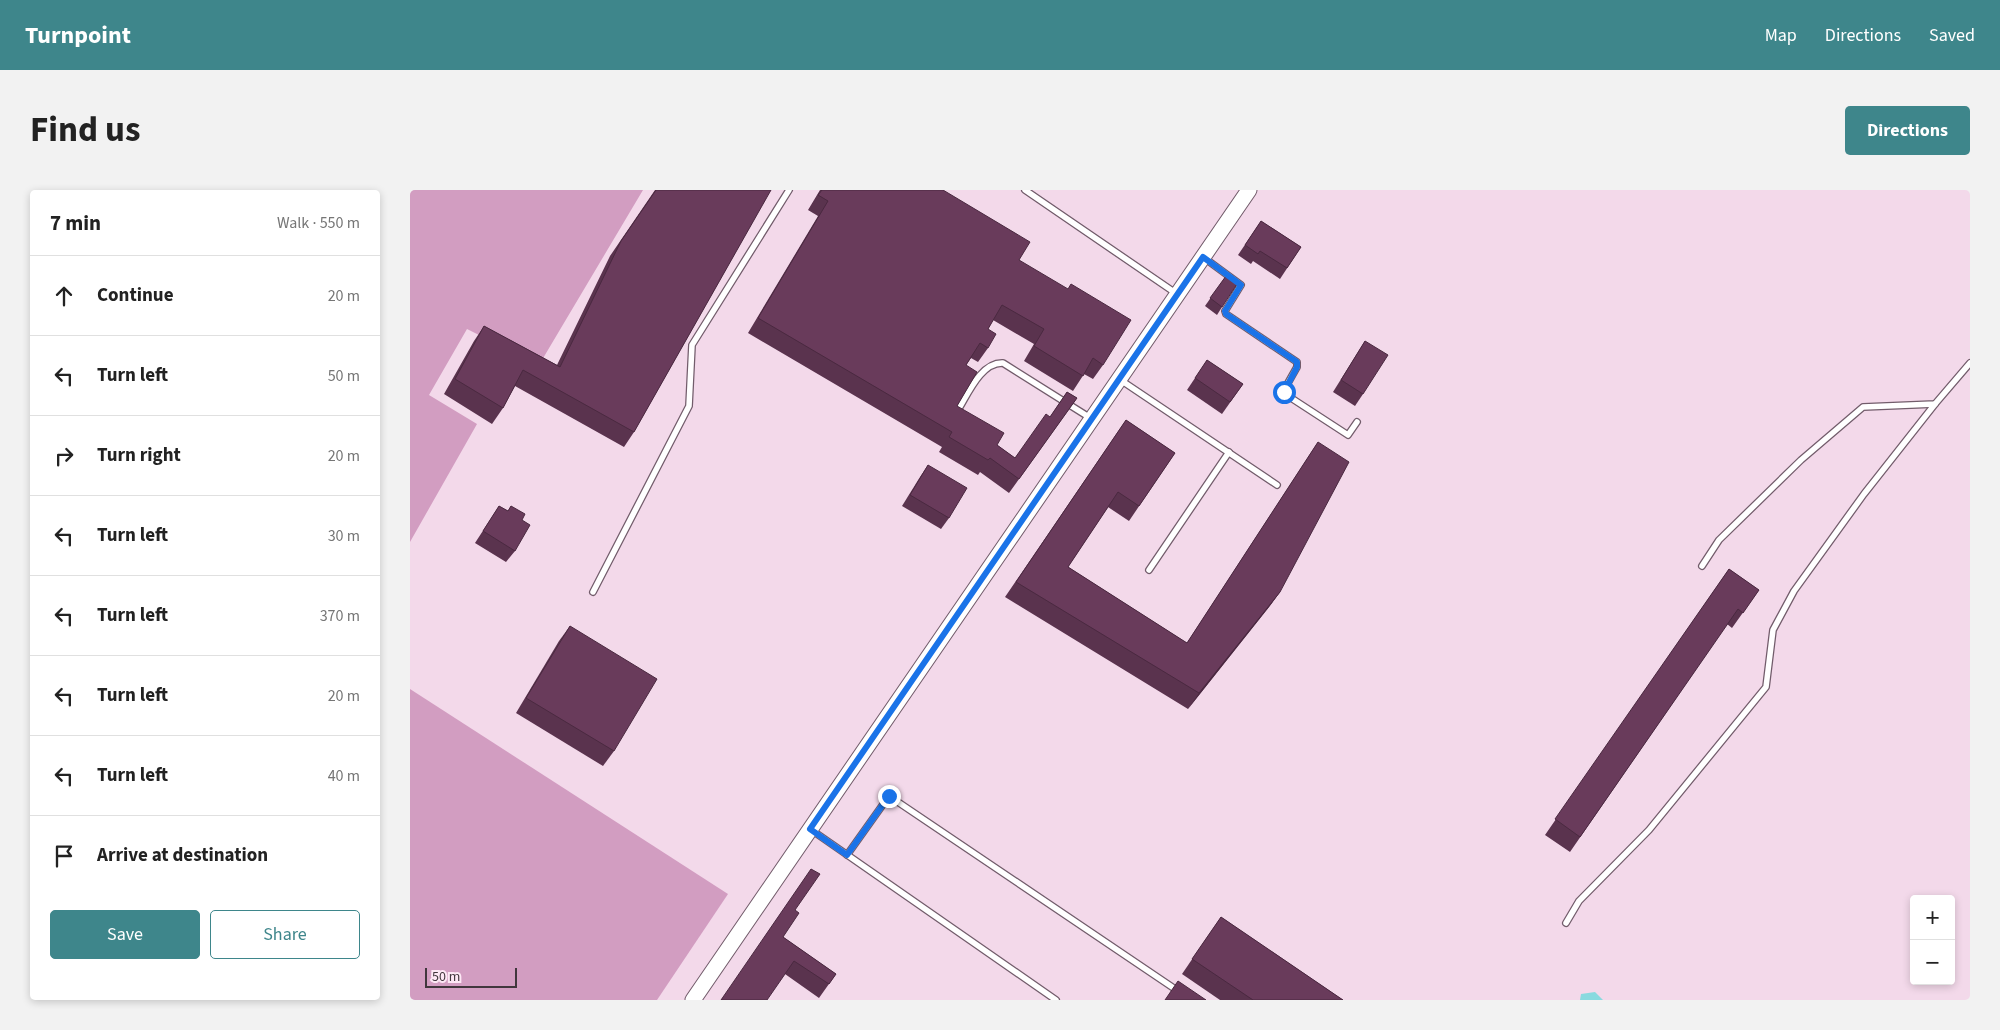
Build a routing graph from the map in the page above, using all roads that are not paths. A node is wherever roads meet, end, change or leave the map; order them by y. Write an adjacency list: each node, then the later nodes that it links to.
1 (789, 190): 16 (lane)
2 (1025, 190): 5 (lane)
3 (1249, 190): 4 (street)
4 (1203, 257): 5 (street); 11 (lane)
5 (1177, 294): 7 (street)
6 (1970, 363): 8 (lane)
7 (1119, 379): 10 (street); 12 (lane)
8 (1935, 404): 14 (lane); 19 (lane)
9 (958, 410): 10 (lane)
10 (1092, 419): 17 (street)
11 (1357, 422)
12 (1229, 452): 13 (lane); 15 (lane)
13 (1277, 484)
14 (1702, 566)
15 (1149, 570)
16 (593, 592)
17 (810, 829): 18 (lane); 21 (street)
18 (847, 855): 20 (lane); 22 (lane)
19 (1566, 923)
20 (1183, 994)
21 (693, 1000)
22 (1056, 1000)

